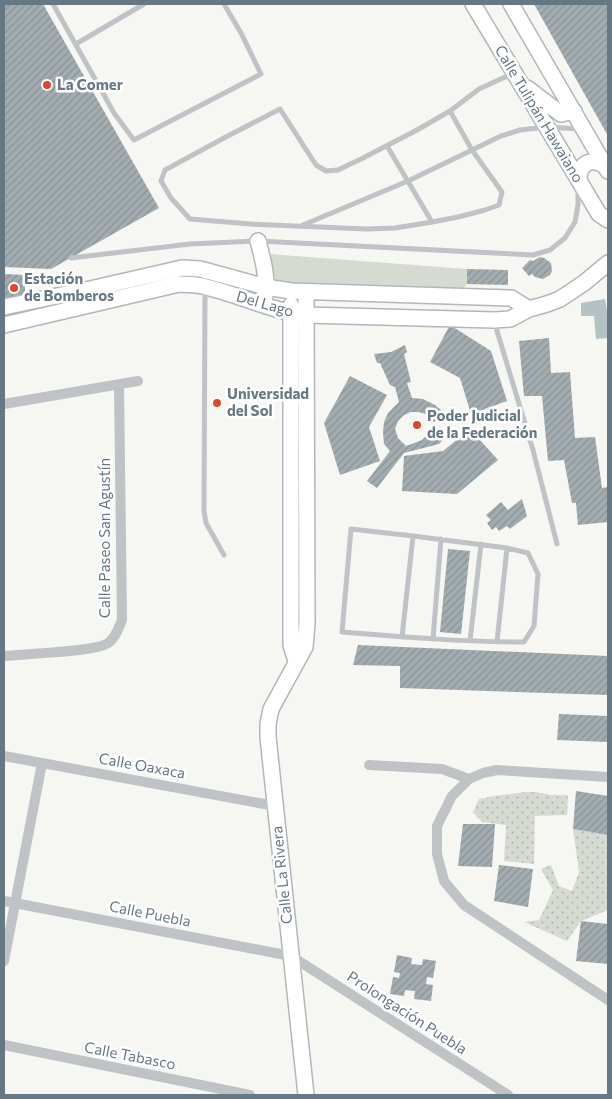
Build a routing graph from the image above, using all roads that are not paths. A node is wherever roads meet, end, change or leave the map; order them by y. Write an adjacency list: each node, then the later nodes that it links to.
1 (53, 4): 7 (lane)
2 (144, 4): 7 (lane)
3 (224, 4): 7 (lane)
4 (473, 4): 9 (street, Calle Tulipán Hawaiano)
5 (501, 4): 8 (street)
6 (511, 4): 8 (street, Calle Tulipán Hawaiano)
7 (76, 44)
8 (543, 58): 11 (street, Calle Tulipán Hawaiano)
9 (517, 78): 10 (lane); 11 (street); 12 (street, Calle Tulipán Hawaiano)
10 (450, 110): 14 (lane); 15 (lane)
11 (574, 111): 13 (street, Calle Tulipán Hawaiano)
12 (547, 126): 13 (lane); 15 (lane); 17 (street, Calle Tulipán Hawaiano)
13 (584, 129): 16 (street, Calle Tulipán Hawaiano)
14 (387, 146): 18 (lane); 21 (lane)
15 (472, 150): 18 (lane); 20 (lane)
16 (607, 168): 17 (street)
17 (579, 180): 19 (street, Calle Tulipán Hawaiano); 23 (lane)
18 (408, 181): 20 (lane); 21 (lane)
19 (602, 212): 22 (street)
20 (432, 222): 21 (lane)
21 (301, 226)
22 (608, 230)
23 (258, 241): 24 (lane); 27 (street)
24 (71, 258)
25 (606, 263): 31 (street, Del Lago)
26 (204, 286): 29 (street, Del Lago); 34 (street, Del Lago); 43 (lane)
27 (266, 287): 28 (street, Del Lago); 29 (street); 30 (street, Del Lago)
28 (299, 292): 31 (street, Del Lago); 32 (street, Calle La Rivera)
29 (263, 306): 32 (street, Del Lago)
30 (4, 307)
31 (530, 309): 33 (street, Del Lago)
32 (299, 314): 33 (street, Del Lago); 54 (street, Calle La Rivera)
33 (494, 320): 41 (lane)
34 (4, 325)
35 (138, 382): 36 (street)
36 (119, 385): 37 (street); 48 (street, Calle Paseo San Agustín)
37 (4, 404)
38 (413, 536): 39 (lane); 44 (lane); 44 (lane)
39 (441, 539): 40 (lane); 45 (lane)
40 (481, 544): 42 (lane); 46 (lane)
41 (557, 544)
42 (506, 548): 47 (lane); 47 (lane)
43 (224, 555)
44 (402, 637): 45 (lane)
45 (433, 639): 46 (lane)
46 (470, 641): 47 (lane)
47 (497, 642)
48 (4, 656)
49 (4, 756): 50 (street, Calle Oaxaca)
50 (42, 763): 54 (street, Calle Oaxaca); 56 (street)
51 (369, 764): 53 (street)
52 (608, 777): 53 (street)
53 (469, 779): 59 (street)
54 (275, 806): 57 (street, Calle La Rivera)
55 (4, 901): 56 (street, Calle Puebla)
56 (15, 903): 57 (street, Calle Puebla); 58 (street)
57 (291, 956): 62 (street, Calle La Rivera); 63 (street, Prolongación Puebla)
58 (4, 961)
59 (608, 1000)
60 (4, 1046): 61 (street, Calle Tabasco)
61 (250, 1095)
62 (306, 1095)
63 (508, 1095)

